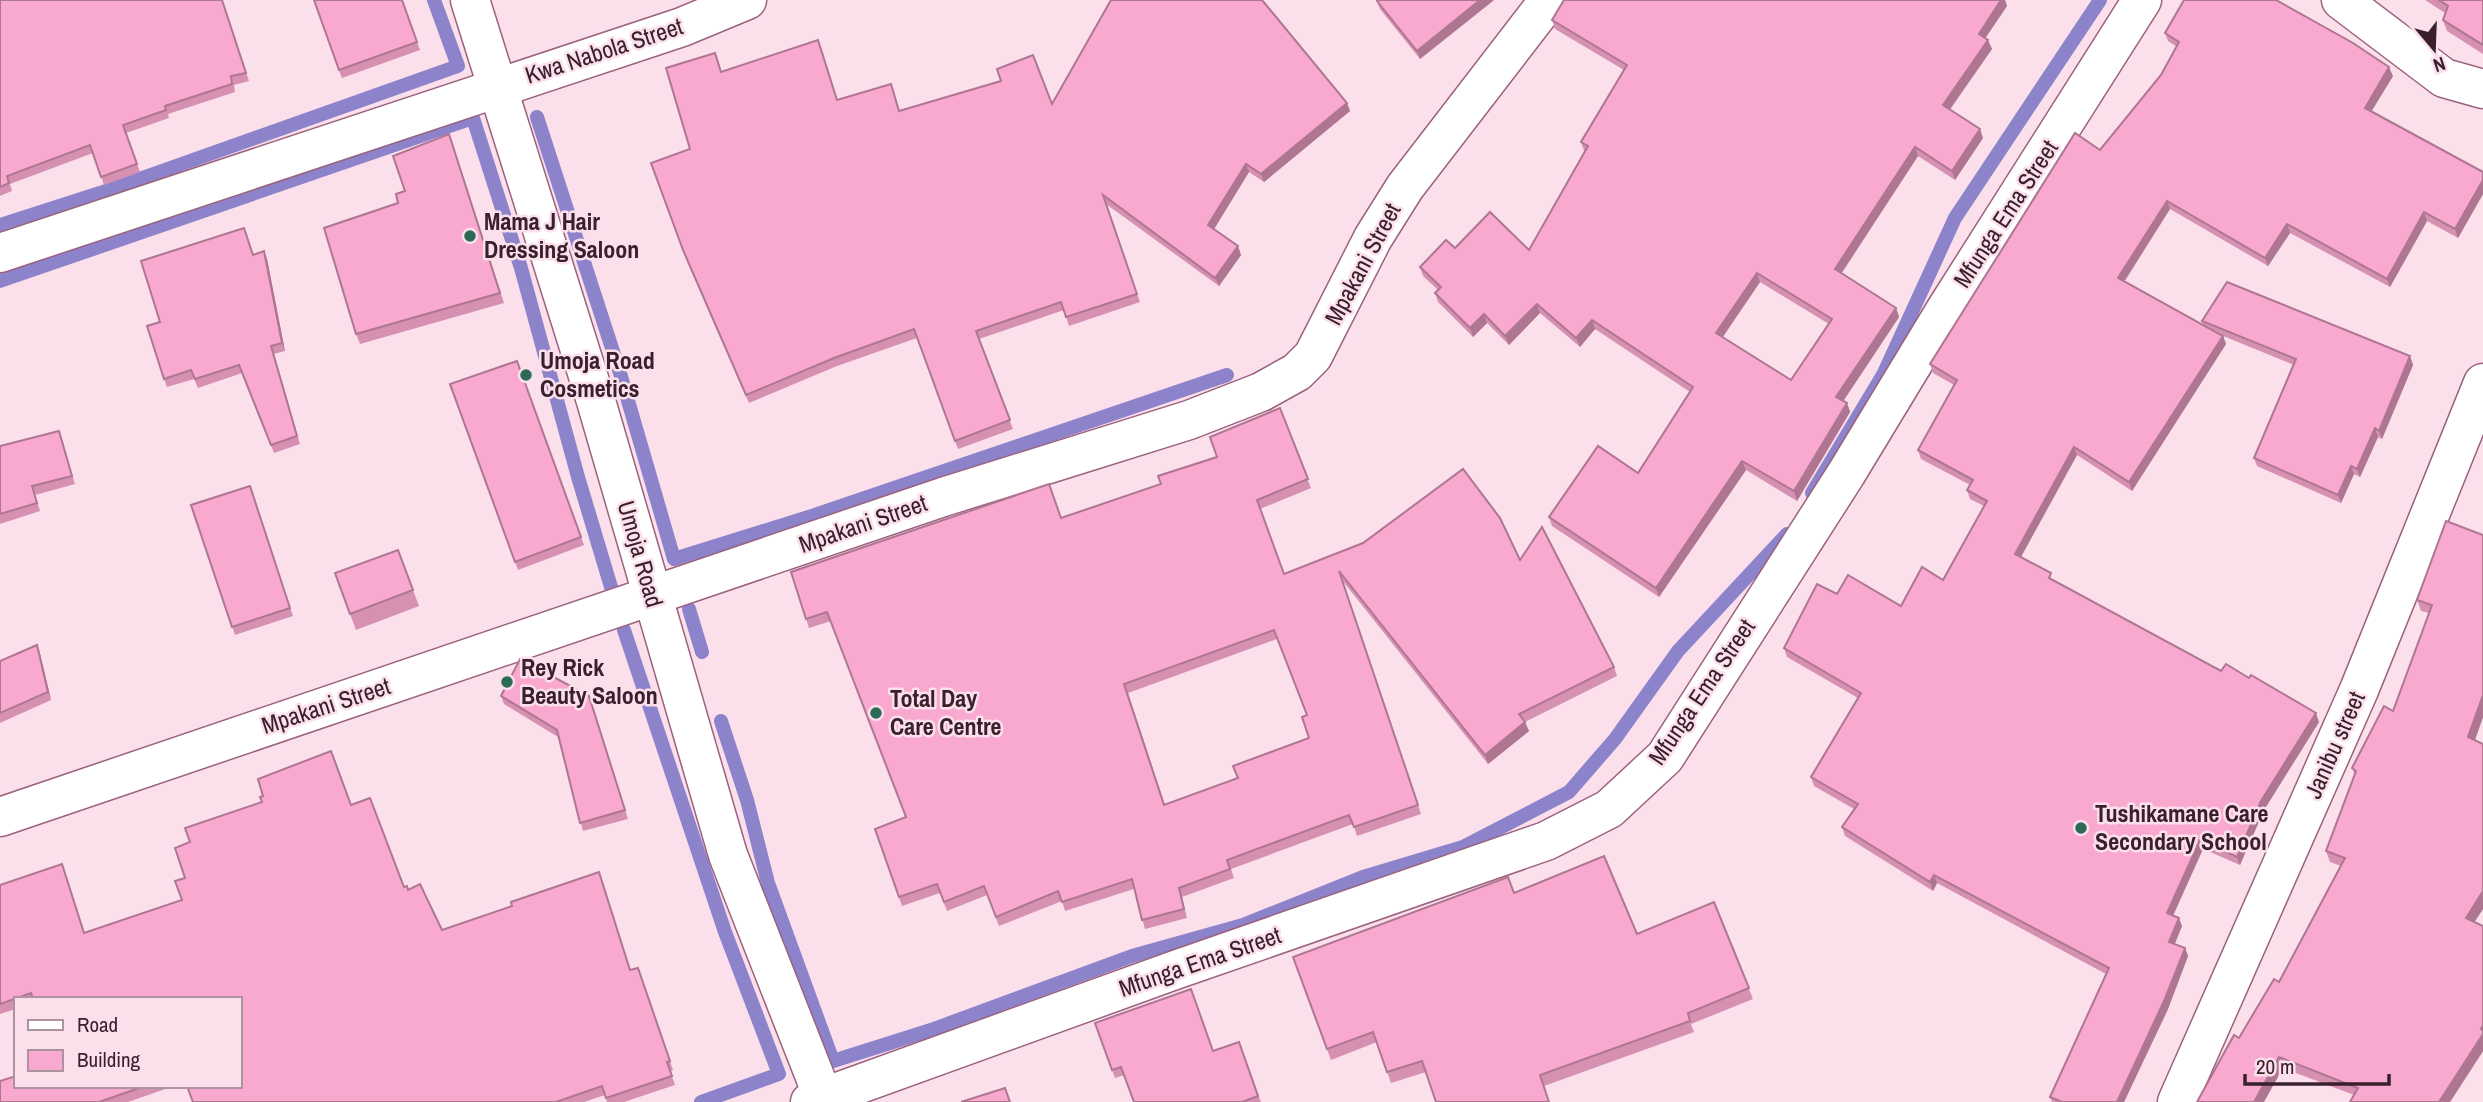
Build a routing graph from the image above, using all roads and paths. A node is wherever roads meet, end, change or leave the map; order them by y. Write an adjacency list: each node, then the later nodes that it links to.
1 (470, 0): 6 (street, Umoja Road)
2 (747, 0): 6 (street, Kwa Nabola Street)
3 (1549, 0): 10 (street, Mpakani Street)
4 (2142, 0): 12 (street, Mfunga Ema Street)
5 (2341, 0): 7 (street)
6 (499, 86): 8 (street, Kwa Nabola Street); 10 (street, Umoja Road)
7 (2483, 89)
8 (0, 253)
9 (2483, 383): 13 (street, Janibu street)
10 (652, 596): 11 (street, Mpakani Street); 12 (street, Umoja Road)
11 (0, 817)
12 (819, 1101)
13 (2176, 1102)

